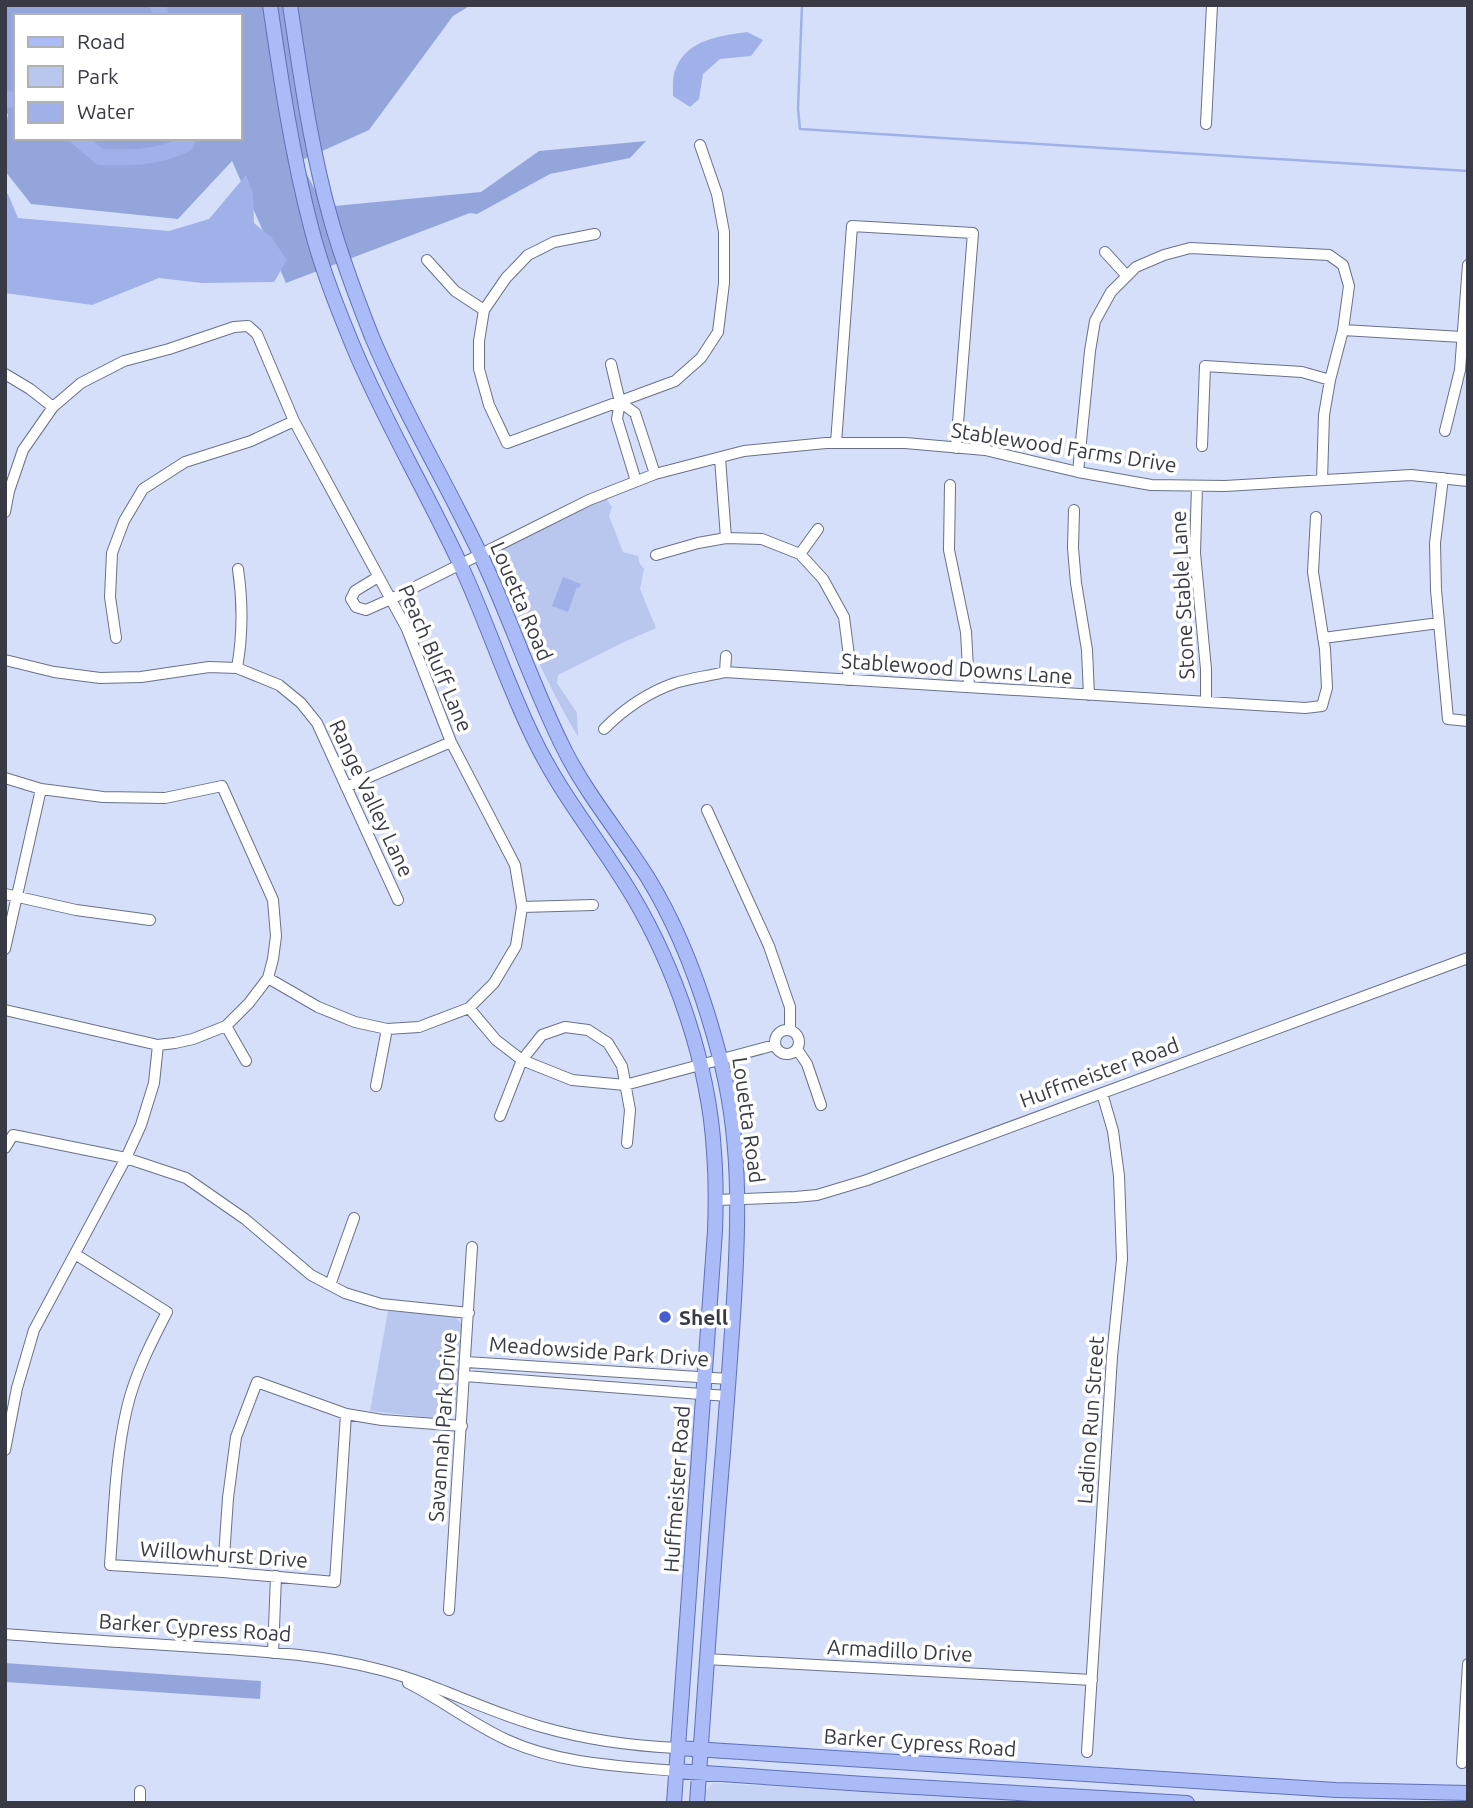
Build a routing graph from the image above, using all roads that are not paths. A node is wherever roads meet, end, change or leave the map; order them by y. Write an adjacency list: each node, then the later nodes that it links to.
1 (270, 5): 41 (main road, Louetta Road)
2 (290, 5): 39 (main road, Louetta Road)
3 (1212, 5): 4 (street)
4 (1206, 124)
5 (700, 145): 17 (street)
6 (596, 234): 11 (street)
7 (1105, 252): 10 (street)
8 (427, 260): 11 (street)
9 (1467, 265): 13 (street)
10 (1126, 276): 12 (street); 25 (street)
11 (484, 310): 17 (street)
12 (1343, 330): 13 (street); 16 (street)
13 (1462, 337): 20 (street)
14 (611, 363): 17 (street)
15 (5, 373): 18 (street)
16 (1330, 380): 22 (street); 28 (street)
17 (620, 402): 26 (street); 29 (street)
18 (53, 408): 19 (street, Peach Bluff Lane); 34 (street)
19 (294, 421): 43 (street, Peach Bluff Lane); 46 (street)
20 (1445, 431)
21 (836, 443): 23 (street, Stablewood Farms Drive); 23 (street); 24 (street, Stablewood Farms Drive)
22 (1202, 446)
23 (956, 448): 25 (street, Stablewood Farms Drive)
24 (720, 458): 26 (street, Stablewood Farms Drive); 37 (street)
25 (1078, 472): 32 (street, Stablewood Farms Drive)
26 (654, 474): 29 (street, Stablewood Farms Drive)
27 (1443, 478): 28 (street, Stablewood Farms Drive); 30 (street, Stablewood Farms Drive); 45 (street)
28 (1321, 480): 32 (street, Stablewood Farms Drive)
29 (636, 481): 39 (street, Stablewood Farms Drive)
30 (1468, 481)
31 (950, 485): 53 (street)
32 (1197, 486): 55 (street, Stone Stable Lane)
33 (1074, 510): 54 (street)
34 (5, 512)
35 (1316, 517): 47 (street)
36 (818, 529): 38 (street)
37 (726, 538): 38 (street); 40 (street)
38 (800, 554): 52 (street)
39 (481, 555): 41 (street, Stablewood Farms Drive); 57 (main road, Louetta Road)
40 (656, 555)
41 (461, 564): 44 (street, Stablewood Farms Drive); 59 (main road, Louetta Road)
42 (238, 569): 50 (street)
43 (379, 577): 44 (street, Peach Bluff Lane); 44 (street, Stablewood Farms Drive)
44 (391, 599): 60 (street, Peach Bluff Lane)
45 (1439, 623): 47 (street); 56 (street)
46 (116, 638)
47 (1323, 638): 55 (street, Stablewood Downs Lane)
48 (726, 656): 51 (street)
49 (5, 660): 50 (street)
50 (237, 668): 62 (street, Range Valley Lane)
51 (725, 672): 52 (street, Stablewood Downs Lane); 58 (street, Stablewood Downs Lane)
52 (848, 680): 53 (street, Stablewood Downs Lane)
53 (969, 687): 54 (street, Stablewood Downs Lane)
54 (1089, 695): 55 (street, Stablewood Downs Lane)
55 (1206, 702)
56 (1468, 721)
57 (553, 727): 59 (main road); 65 (main road, Louetta Road)
58 (604, 729)
59 (533, 737): 66 (main road, Louetta Road)
60 (451, 742): 62 (street); 70 (street, Peach Bluff Lane)
61 (5, 778): 63 (street)
62 (346, 787): 68 (street, Range Valley Lane)
63 (41, 789): 67 (street); 74 (street)
64 (707, 810): 79 (street)
65 (651, 883): 66 (main road); 84 (main road, Louetta Road)
66 (631, 894): 86 (main road, Louetta Road)
67 (11, 895): 71 (street); 72 (street)
68 (397, 900)
69 (593, 905): 70 (street)
70 (522, 906): 75 (street, Peach Bluff Lane)
71 (150, 920)
72 (5, 949)
73 (1468, 958): 89 (street, Huffmeister Road)
74 (268, 978): 77 (street); 78 (street)
75 (469, 1008): 78 (street); 83 (street)
76 (5, 1010): 80 (street)
77 (226, 1026): 80 (street); 85 (street)
78 (387, 1029): 88 (street)
79 (790, 1030): 81 (street); 82 (street)
80 (158, 1045): 94 (street)
81 (775, 1045): 82 (street); 84 (street)
82 (797, 1049): 90 (street)
83 (522, 1060): 87 (street); 87 (street); 91 (street)
84 (721, 1060): 86 (street); 96 (main road, Louetta Road)
85 (246, 1061)
86 (700, 1065): 87 (street); 95 (main road, Louetta Road)
87 (625, 1085): 92 (street)
88 (376, 1086)
89 (1102, 1093): 96 (street, Huffmeister Road); 121 (street, Ladino Run Street)
90 (821, 1105)
91 (500, 1116)
92 (627, 1143)
93 (5, 1148): 94 (street)
94 (126, 1158): 99 (street); 100 (street)
95 (716, 1200): 96 (street, Huffmeister Road); 105 (main road, Huffmeister Road)
96 (739, 1200): 106 (main road, Huffmeister Road)
97 (354, 1218): 100 (street)
98 (472, 1247): 101 (street, Savannah Park Drive)
99 (75, 1254): 112 (street); 113 (street, Willowhurst Drive)
100 (330, 1285): 101 (street)
101 (469, 1313): 102 (street, Savannah Park Drive)
102 (466, 1362): 103 (street, Meadowside Park Drive); 104 (street, Savannah Park Drive)
103 (589, 1371): 105 (street, Meadowside Park Drive); 107 (street)
104 (465, 1376): 107 (street, Meadowside Park Drive); 111 (street, Savannah Park Drive)
105 (706, 1377): 106 (street, Meadowside Park Drive); 108 (main road, Huffmeister Road)
106 (729, 1379): 109 (main road, Huffmeister Road)
107 (589, 1385): 108 (street, Meadowside Park Drive)
108 (704, 1394): 109 (street, Meadowside Park Drive); 123 (main road, Huffmeister Road)
109 (727, 1396): 118 (main road, Huffmeister Road)
110 (346, 1413): 111 (street); 113 (street); 114 (street, Willowhurst Drive)
111 (462, 1426): 115 (street, Savannah Park Drive)
112 (5, 1450)
113 (223, 1572): 114 (street, Willowhurst Drive)
114 (276, 1576): 117 (street)
115 (449, 1610)
116 (5, 1634): 117 (street, Barker Cypress Road)
117 (273, 1653): 120 (street, Barker Cypress Road)
118 (706, 1659): 121 (street, Armadillo Drive); 124 (main road, Huffmeister Road)
119 (1468, 1664): 128 (street)
120 (381, 1670): 122 (street, Barker Cypress Road); 125 (street, Barker Cypress Road)
121 (1092, 1680): 126 (street, Ladino Run Street)
122 (547, 1729): 123 (street, Barker Cypress Road); 125 (street)
123 (678, 1748): 124 (main road, Barker Cypress Road); 130 (main road, Huffmeister Road)
124 (701, 1750): 127 (main road, Barker Cypress Road); 131 (main road, Huffmeister Road)
125 (540, 1751): 130 (street, Barker Cypress Road)
126 (1087, 1752)
127 (865, 1760): 129 (main road, Barker Cypress Road); 132 (main road)
128 (1462, 1763)
129 (1026, 1770): 135 (main road); 136 (main road, Barker Cypress Road)
130 (676, 1771): 131 (main road, Barker Cypress Road); 138 (main road, Huffmeister Road)
131 (699, 1773): 132 (main road, Barker Cypress Road); 139 (main road, Huffmeister Road)
132 (864, 1784): 135 (main road, Barker Cypress Road)
133 (141, 1791): 137 (street)
134 (1468, 1793): 136 (main road, Barker Cypress Road)
135 (1025, 1794): 140 (main road, Barker Cypress Road)
136 (1337, 1798)
137 (140, 1803)
138 (674, 1803)
139 (697, 1803)
140 (1187, 1803)

